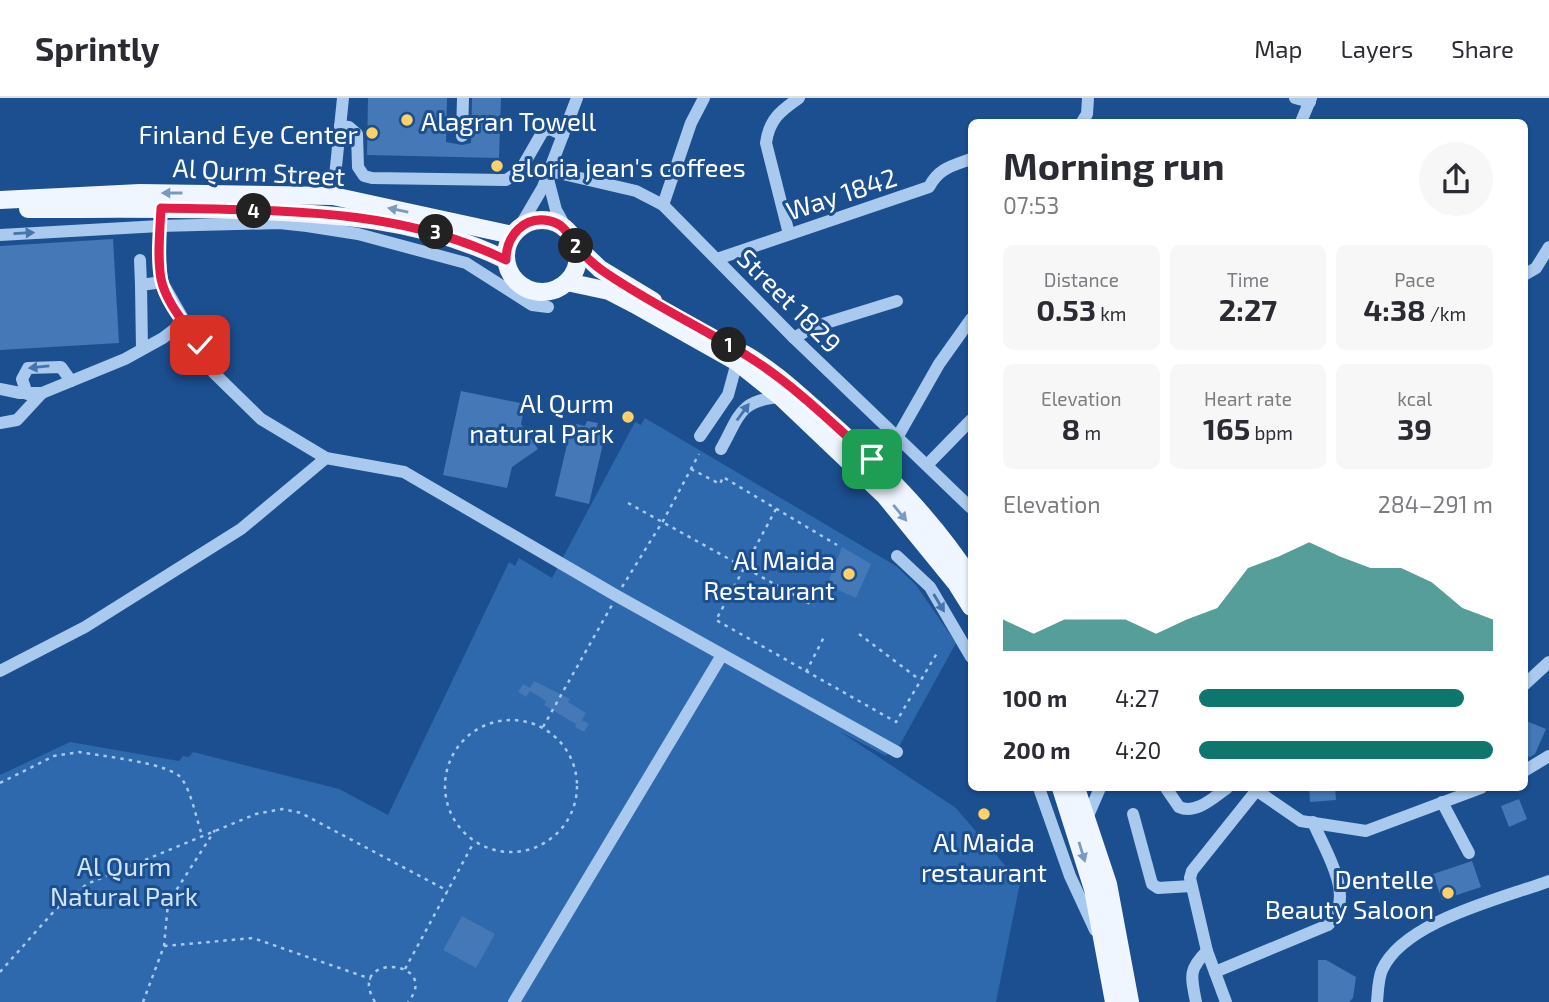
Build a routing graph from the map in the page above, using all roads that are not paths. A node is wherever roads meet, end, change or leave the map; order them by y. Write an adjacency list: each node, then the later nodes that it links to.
1 (343, 98): 11 (street)
2 (463, 98): 13 (street)
3 (577, 98): 12 (street)
4 (704, 98): 18 (street)
5 (799, 98): 24 (street)
6 (1088, 98): 9 (street)
7 (1295, 98): 8 (street)
8 (1310, 100): 10 (street)
9 (1084, 119)
10 (1302, 119)
11 (340, 126): 12 (street); 16 (street)
12 (563, 135): 15 (street)
13 (462, 136)
14 (968, 160): 24 (street, Way 1842)
15 (549, 174): 18 (street, Street 1829); 21 (street); 22 (street)
16 (333, 196): 17 (main road, Al Qurm Street, one-way to 17); 22 (main road, Al Qurm Street, one-way to 16)
17 (0, 200)
18 (663, 205): 27 (street, Street 1829)
19 (0, 208): 20 (main road, Al Qurm Street)
20 (160, 217): 23 (street, one-way to 20); 29 (main road, Al Qurm Street); 31 (street); 35 (street)
21 (567, 230): 22 (main road); 25 (main road)
22 (515, 231): 29 (main road)
23 (0, 234)
24 (789, 234): 27 (street, Way 1842)
25 (577, 247): 32 (main road); 56 (main road)
26 (1549, 247): 30 (street)
27 (717, 259): 38 (street, Street 1829)
28 (140, 260): 33 (street)
29 (506, 260): 32 (main road)
30 (1528, 273)
31 (162, 282): 33 (street); 36 (street)
32 (567, 282): 40 (main road)
33 (141, 285): 39 (street)
34 (897, 301): 38 (street)
35 (548, 307)
36 (184, 322): 39 (street); 52 (street)
37 (968, 323): 50 (street)
38 (793, 338): 50 (street, Street 1829)
39 (142, 349): 41 (street)
40 (737, 362): 45 (main road); 49 (street)
41 (71, 381): 43 (street, one-way to 43); 44 (street)
42 (0, 389): 43 (street)
43 (24, 393): 44 (street); 46 (street)
44 (42, 393): 46 (street)
45 (781, 397): 51 (street, one-way to 45); 57 (main road, one-way to 57)
46 (25, 409): 47 (street)
47 (0, 423)
48 (968, 423): 53 (street)
49 (700, 436)
50 (898, 436): 53 (street, Street 1829)
51 (721, 449)
52 (326, 458): 59 (street); 61 (street)
53 (928, 464): 54 (street, Street 1829)
54 (968, 505)
55 (897, 556): 58 (street, one-way to 58)
56 (968, 575)
57 (968, 602)
58 (968, 652)
59 (722, 656): 63 (street); 85 (street)
60 (1549, 662): 62 (street)
61 (0, 671)
62 (1528, 681)
63 (897, 752)
64 (1549, 756): 65 (street)
65 (1528, 769)
66 (1040, 791): 83 (street)
67 (1062, 791): 83 (main road, one-way to 83)
68 (1077, 791): 77 (main road)
69 (1099, 791): 77 (street)
70 (1168, 791): 71 (street)
71 (1218, 791)
72 (1253, 791): 81 (street)
73 (1258, 791): 78 (street)
74 (1473, 791): 75 (street)
75 (1442, 802): 78 (street); 79 (street)
76 (1133, 814): 81 (street)
77 (1087, 818): 87 (main road)
78 (1313, 822): 84 (street)
79 (1469, 853)
80 (1549, 881): 90 (street)
81 (1191, 886): 82 (street)
82 (1207, 951): 84 (street); 88 (street)
83 (1108, 957): 86 (main road)
84 (1215, 972): 89 (street)
85 (514, 1002)
86 (1114, 1002)
87 (1130, 1002)
88 (1196, 1002)
89 (1226, 1002)
90 (1377, 1002)

